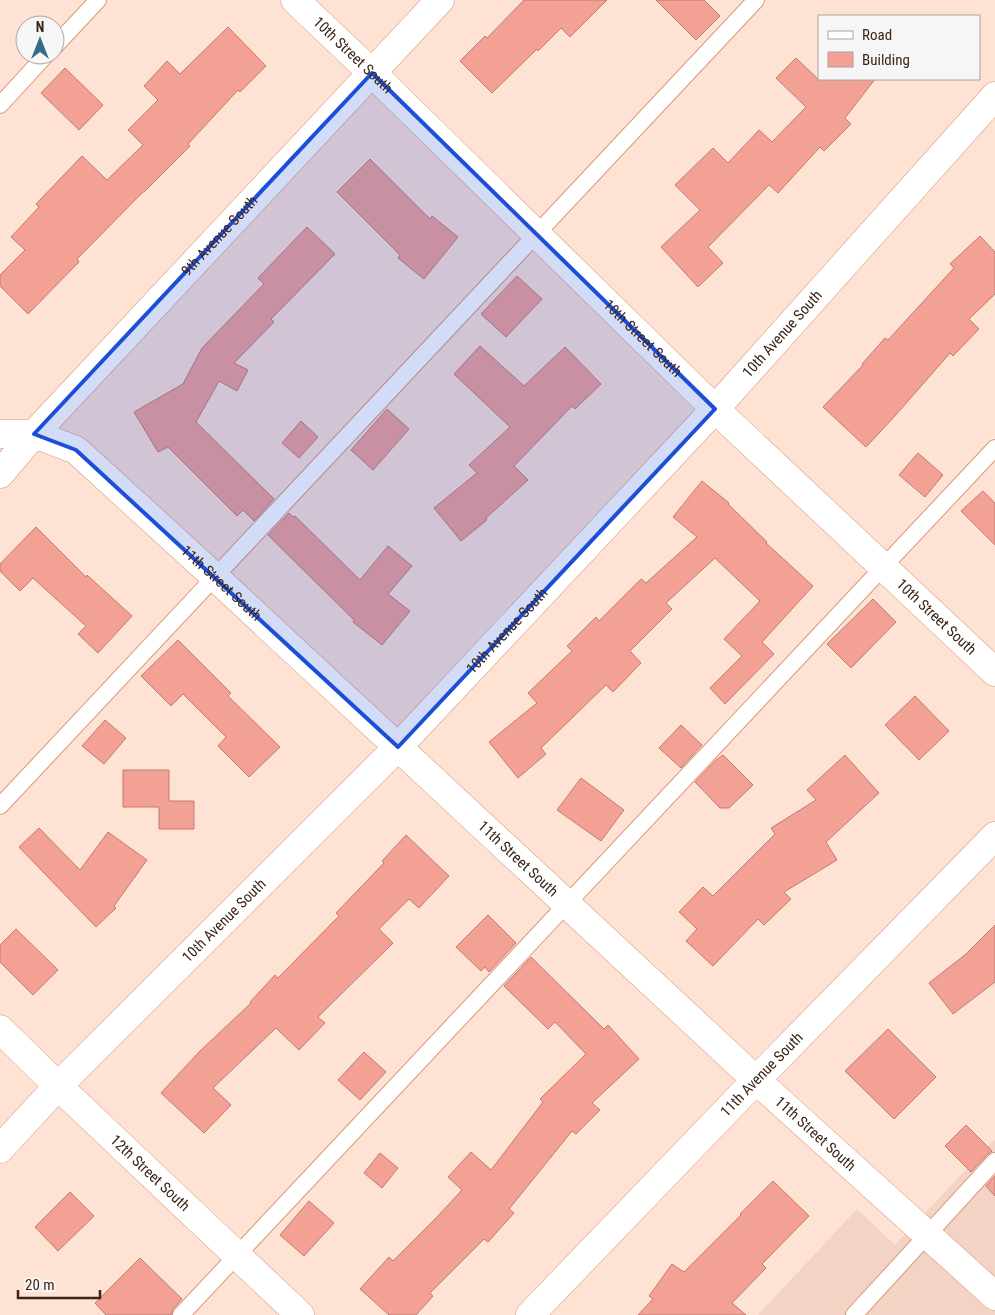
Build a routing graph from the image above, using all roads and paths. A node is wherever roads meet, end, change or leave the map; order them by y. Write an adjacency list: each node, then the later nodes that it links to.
1 (98, 0): 5 (lane)
2 (295, 0): 7 (street, 10th Street South)
3 (440, 0): 7 (street, 9th Avenue South)
4 (756, 0): 10 (lane)
5 (65, 35)
6 (37, 65): 9 (lane)
7 (372, 74): 10 (street, 10th Street South); 13 (street, 9th Avenue South)
8 (995, 96): 11 (street, 10th Avenue South)
9 (0, 105)
10 (537, 234): 11 (street, 10th Street South); 17 (lane)
11 (715, 409): 16 (street, 10th Street South); 19 (street, 10th Avenue South)
12 (0, 434): 13 (street)
13 (34, 434): 15 (street, 9th Avenue South); 17 (street, 11th Street South)
14 (995, 448): 16 (lane)
15 (0, 474)
16 (884, 567): 18 (street, 10th Street South); 22 (lane)
17 (215, 577): 19 (street, 11th Street South); 20 (lane)
18 (995, 672)
19 (398, 747): 22 (street, 11th Street South); 25 (street, 10th Avenue South)
20 (0, 806)
21 (995, 836): 24 (street, 11th Avenue South)
22 (567, 904): 24 (street, 11th Street South); 29 (lane)
23 (0, 1029): 25 (street, 12th Street South)
24 (756, 1080): 28 (street, 11th Street South); 33 (street, 11th Avenue South)
25 (58, 1086): 26 (street, 10th Avenue South); 29 (street, 12th Street South)
26 (0, 1149)
27 (995, 1161): 28 (lane)
28 (927, 1235): 30 (street, 11th Street South); 34 (lane)
29 (237, 1255): 31 (lane); 32 (street, 12th Street South)
30 (995, 1296)
31 (181, 1315)
32 (300, 1315)
33 (530, 1315)
34 (854, 1315)

